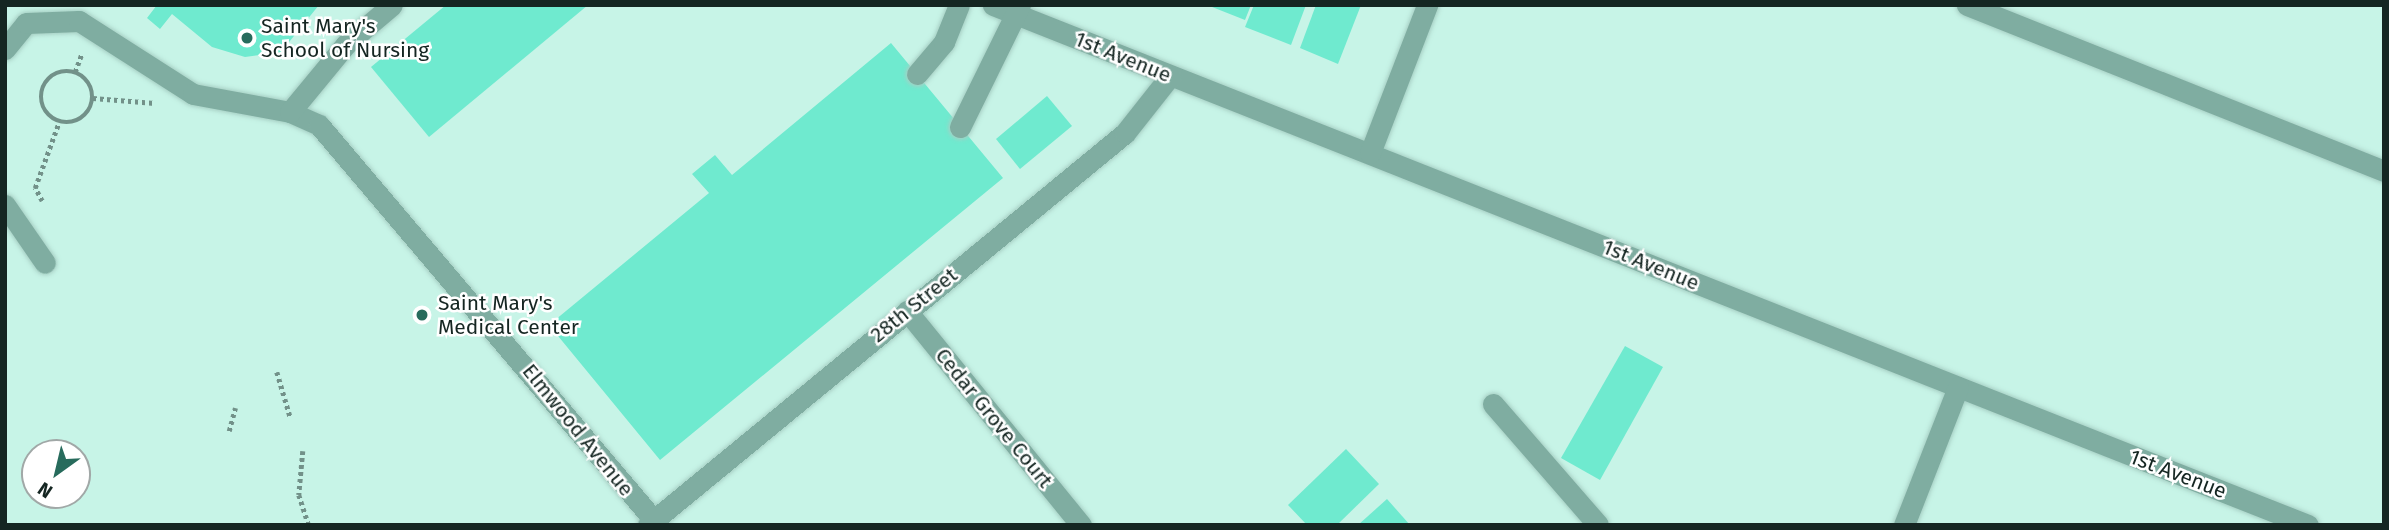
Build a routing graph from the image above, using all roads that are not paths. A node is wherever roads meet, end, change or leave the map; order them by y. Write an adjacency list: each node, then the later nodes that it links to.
1 (392, 5): 10 (street)
2 (959, 5): 8 (street)
3 (993, 5): 6 (street, 1st Avenue)
4 (1427, 5): 12 (street)
5 (1967, 5): 13 (street)
6 (1018, 10): 9 (street, 1st Avenue); 11 (street)
7 (5, 49): 10 (street, Elmwood Avenue)
8 (917, 74)
9 (1170, 76): 12 (street, 1st Avenue); 16 (street, 28th Street)
10 (290, 112): 19 (street, Elmwood Avenue)
11 (960, 127)
12 (1370, 153): 17 (street, 1st Avenue)
13 (2384, 171)
14 (5, 205): 15 (street)
15 (45, 263)
16 (907, 311): 19 (street, 28th Street); 20 (street, Cedar Grove Court)
17 (1958, 387): 22 (street); 23 (street, 1st Avenue)
18 (1493, 404): 21 (street)
19 (653, 523)
20 (1081, 525)
21 (1598, 525)
22 (1904, 525)
23 (2308, 525)

